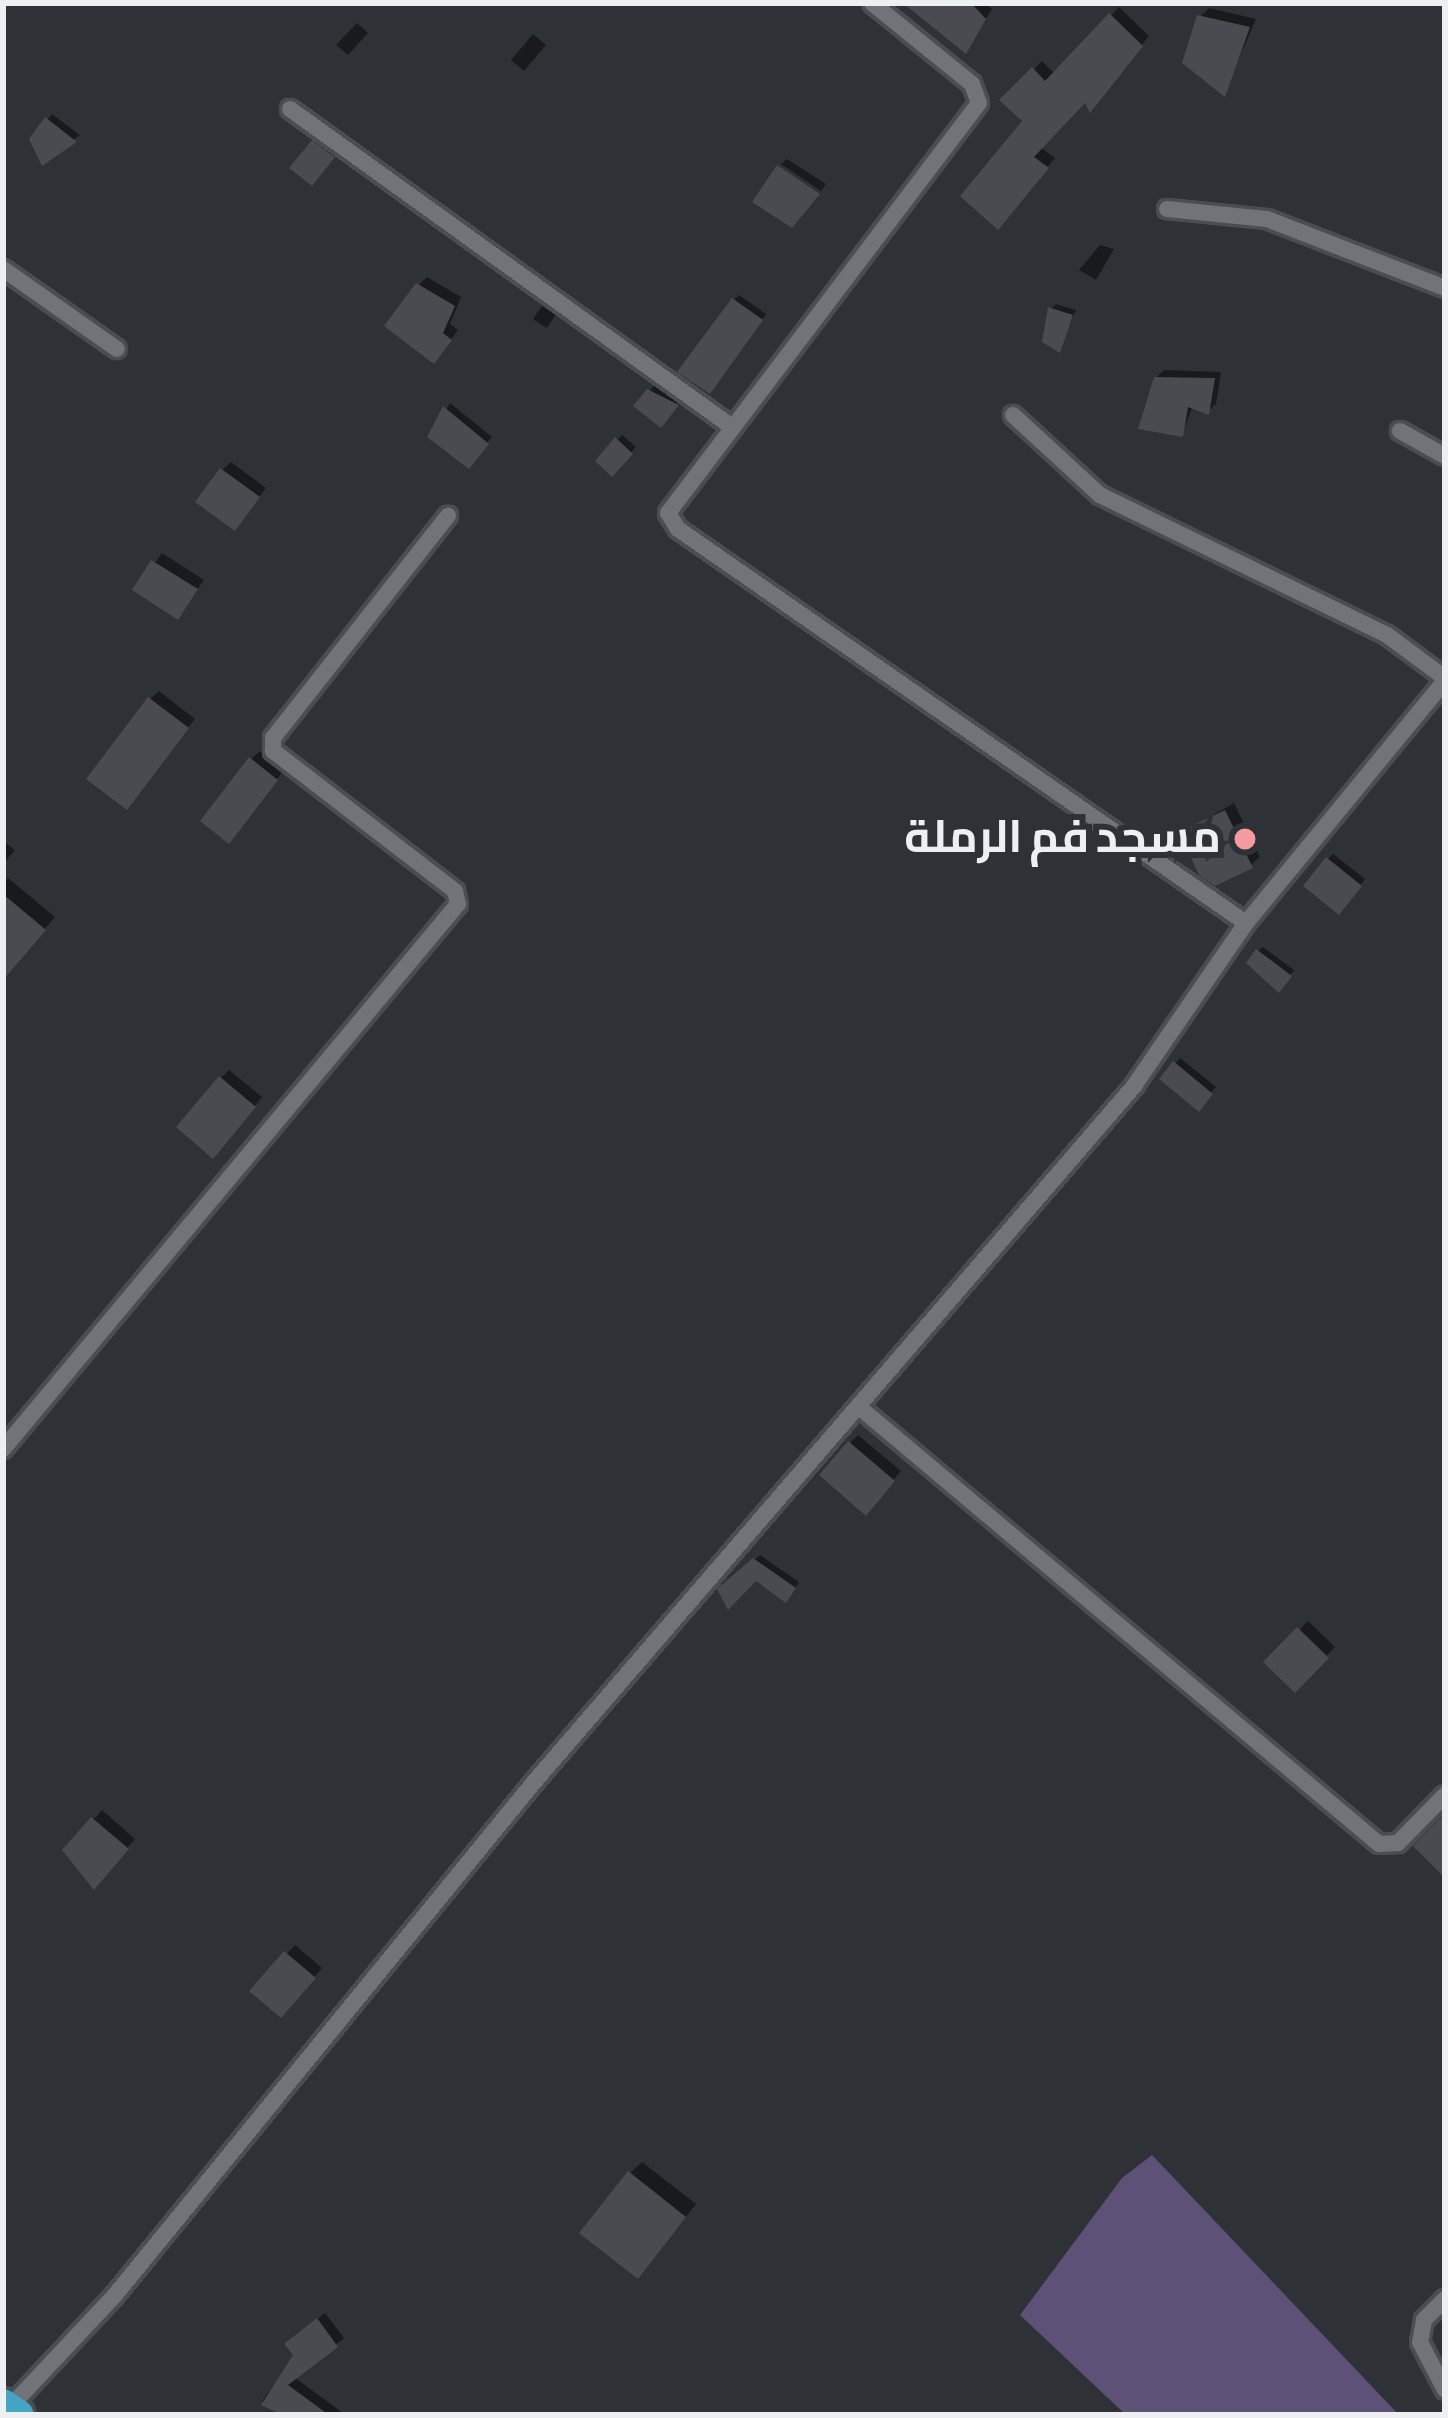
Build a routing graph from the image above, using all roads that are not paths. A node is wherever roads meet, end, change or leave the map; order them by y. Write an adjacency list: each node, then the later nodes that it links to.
1 (872, 3): 8 (street)
2 (290, 109): 8 (street)
3 (1167, 209): 5 (street)
4 (3, 269): 6 (street)
5 (1445, 288)
6 (117, 349)
7 (1012, 415): 12 (street)
8 (732, 427): 13 (street)
9 (1400, 431): 10 (street)
10 (1445, 456)
11 (448, 516): 15 (street)
12 (1445, 679): 13 (street)
13 (1246, 923): 14 (street)
14 (859, 1407): 16 (street); 19 (street)
15 (3, 1449)
16 (1445, 1795)
17 (1445, 2300): 18 (street)
18 (1445, 2390)
19 (11, 2409)

